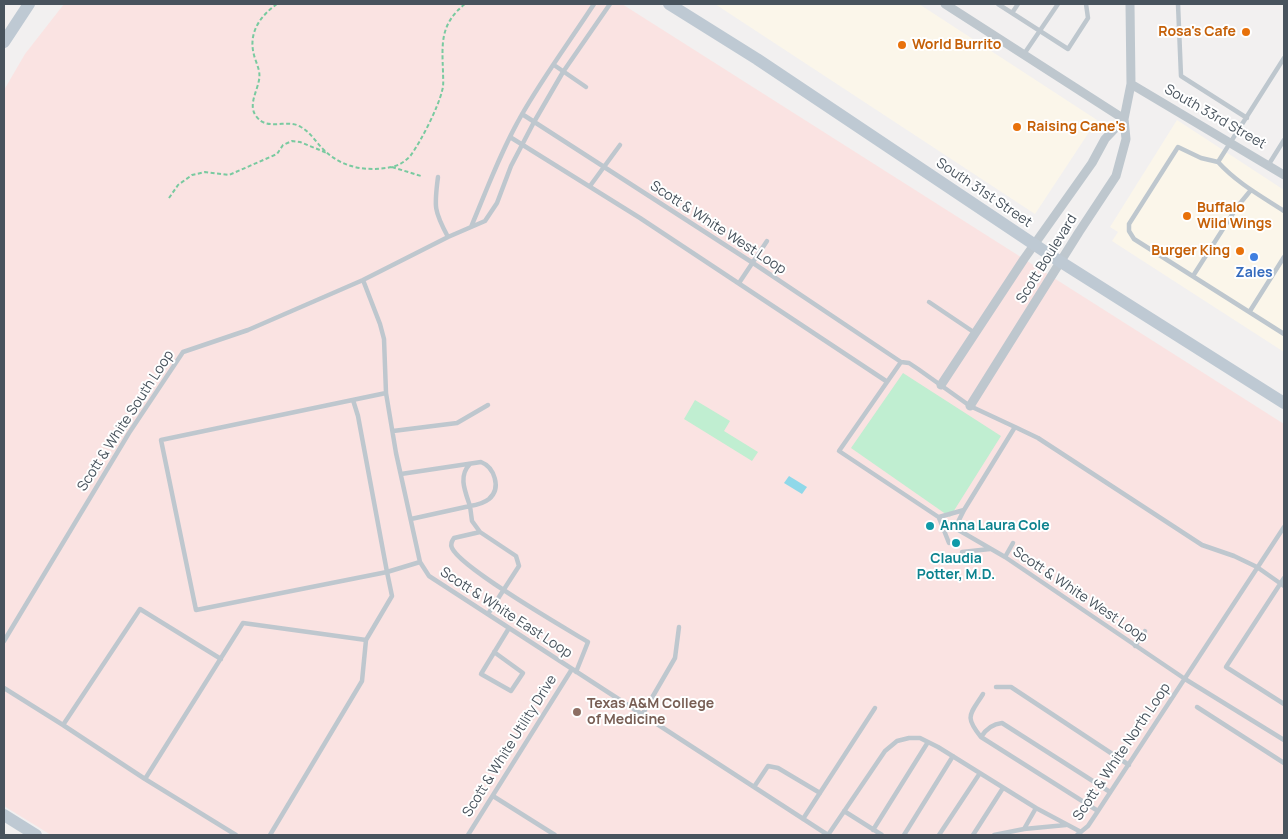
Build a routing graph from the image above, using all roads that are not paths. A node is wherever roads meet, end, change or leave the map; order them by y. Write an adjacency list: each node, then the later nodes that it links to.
1 (29, 4): 14 (main road)
2 (594, 4): 17 (lane)
3 (610, 4): 18 (lane, Scott & White South Loop)
4 (669, 4): 41 (main road, South 31st Street)
5 (945, 4): 15 (street)
6 (998, 4): 12 (lane)
7 (1018, 4): 12 (lane)
8 (1058, 4): 13 (lane)
9 (1086, 4): 13 (lane)
10 (1130, 4): 19 (street, Scott Boulevard)
11 (1178, 4): 22 (lane)
12 (1012, 13): 13 (lane)
13 (1040, 31): 15 (lane)
14 (4, 42)
15 (1024, 54): 23 (street)
16 (1284, 58): 22 (lane)
17 (554, 65): 18 (lane); 21 (lane)
18 (563, 72): 20 (lane); 24 (lane, Scott & White South Loop)
19 (1131, 84): 23 (street, Scott Boulevard); 27 (street, South 33rd Street)
20 (586, 87)
21 (522, 114): 24 (lane, Scott & White West Loop); 25 (lane)
22 (1247, 118): 27 (lane)
23 (1124, 119): 41 (street, Scott Boulevard); 43 (street, Scott Boulevard)
24 (534, 122): 28 (lane, Scott & White South Loop); 32 (lane, Scott & White West Loop)
25 (510, 137): 28 (lane); 38 (lane)
26 (1284, 140): 31 (lane)
27 (1231, 142): 30 (lane); 31 (street, South 33rd Street)
28 (522, 145): 35 (lane); 38 (lane, Scott & White South Loop)
29 (620, 145): 32 (lane)
30 (1218, 162): 36 (lane); 45 (lane)
31 (1269, 164): 33 (street, South 33rd Street)
32 (604, 166): 35 (lane); 44 (lane, Scott & White West Loop)
33 (1284, 174)
34 (438, 177): 39 (lane)
35 (590, 186): 47 (lane)
36 (1251, 190): 37 (lane); 45 (lane)
37 (1284, 211)
38 (471, 227): 39 (lane, Scott & White South Loop)
39 (448, 237): 46 (lane, Scott & White South Loop)
40 (767, 241): 44 (lane)
41 (1035, 245): 43 (main road, South 31st Street); 50 (street, Scott Boulevard)
42 (1284, 257): 49 (lane)
43 (1061, 262): 57 (main road, South 31st Street); 59 (street, Scott Boulevard)
44 (753, 263): 47 (lane); 52 (lane, Scott & White West Loop)
45 (1193, 276): 49 (lane)
46 (362, 280): 55 (lane, Scott & White East Loop); 87 (lane, Scott & White South Loop)
47 (739, 283): 53 (lane)
48 (929, 302): 50 (lane)
49 (1250, 311): 51 (lane)
50 (975, 333): 54 (street, Scott Boulevard)
51 (1284, 334)
52 (900, 362): 53 (lane); 54 (lane, Scott & White West Loop)
53 (886, 381): 66 (lane, Scott & White West Loop)
54 (941, 385): 59 (lane, Scott & White West Loop)
55 (386, 393): 56 (lane); 61 (lane, Scott & White East Loop)
56 (353, 400): 78 (lane); 78 (lane)
57 (1284, 403)
58 (488, 405): 61 (lane)
59 (970, 406): 60 (lane, Scott & White West Loop)
60 (1015, 427): 65 (lane); 77 (lane, Scott & White West Loop)
61 (393, 431): 63 (lane, Scott & White East Loop)
62 (470, 463): 63 (lane); 64 (lane); 64 (lane)
63 (401, 474): 67 (lane, Scott & White East Loop)
64 (470, 506): 67 (lane); 70 (lane)
65 (964, 510): 66 (lane); 69 (lane)
66 (939, 517): 69 (lane, Scott & White West Loop); 71 (lane)
67 (411, 519): 76 (lane, Scott & White East Loop)
68 (1284, 527): 77 (lane, Scott & White North Loop)
69 (955, 528): 73 (lane, Scott & White West Loop)
70 (480, 532): 81 (lane); 81 (lane)
71 (949, 543)
72 (1013, 543): 75 (lane)
73 (990, 548): 74 (lane); 75 (lane, Scott & White West Loop)
74 (962, 552)
75 (1005, 557): 88 (lane, Scott & White West Loop)
76 (420, 562): 78 (lane); 82 (lane, Scott & White East Loop)
77 (1257, 567): 80 (lane, Scott & White West Loop); 92 (lane, Scott & White North Loop)
78 (387, 572): 86 (lane)
79 (1284, 578): 80 (lane)
80 (1282, 585): 96 (lane)
81 (504, 590): 82 (lane); 91 (lane, Scott & White Utility Drive)
82 (488, 614): 84 (lane, Scott & White East Loop)
83 (680, 627): 99 (lane)
84 (509, 628): 89 (lane); 91 (lane, Scott & White East Loop)
85 (1145, 631): 88 (lane)
86 (366, 640): 90 (lane); 125 (lane)
87 (4, 642)
88 (1136, 646): 92 (lane, Scott & White West Loop)
89 (494, 652): 89 (lane)
90 (221, 659): 100 (lane); 108 (lane)
91 (574, 671): 99 (lane, Scott & White East Loop); 113 (lane, Scott & White Utility Drive)
92 (1185, 680): 102 (lane, Scott & White West Loop); 106 (lane, Scott & White North Loop)
93 (996, 687): 106 (lane)
94 (4, 688): 100 (lane)
95 (983, 694): 101 (lane)
96 (1284, 704)
97 (1197, 707): 105 (lane)
98 (875, 708): 112 (lane)
99 (642, 715): 109 (lane, Scott & White East Loop)
100 (63, 724): 108 (lane)
101 (981, 737): 111 (lane); 116 (lane)
102 (1284, 740)
103 (928, 742): 104 (lane); 115 (lane); 121 (lane)
104 (953, 756): 107 (lane); 130 (lane)
105 (1284, 763)
106 (1129, 765): 111 (lane, Scott & White North Loop)
107 (980, 773): 110 (lane); 131 (lane)
108 (145, 779): 124 (lane)
109 (754, 787): 112 (lane); 118 (lane, Scott & White East Loop)
110 (1004, 788): 114 (lane); 132 (lane)
111 (1110, 792): 116 (lane, Scott & White North Loop)
112 (820, 793): 118 (lane)
113 (493, 796): 126 (lane, Scott & White Utility Drive); 127 (lane)
114 (1036, 808): 119 (lane); 120 (lane)
115 (844, 811): 121 (lane); 128 (lane)
116 (1098, 811): 122 (lane, Scott & White North Loop)
117 (4, 815): 123 (main road)
118 (803, 819): 128 (lane, Scott & White East Loop)
119 (1068, 825): 120 (lane); 122 (lane)
120 (1024, 829): 133 (lane)
121 (872, 830): 129 (lane)
122 (1079, 834)
123 (36, 835)
124 (236, 835)
125 (270, 835)
126 (468, 835)
127 (555, 835)
128 (828, 835)
129 (882, 835)
130 (904, 835)
131 (939, 835)
132 (974, 835)
133 (994, 835)

